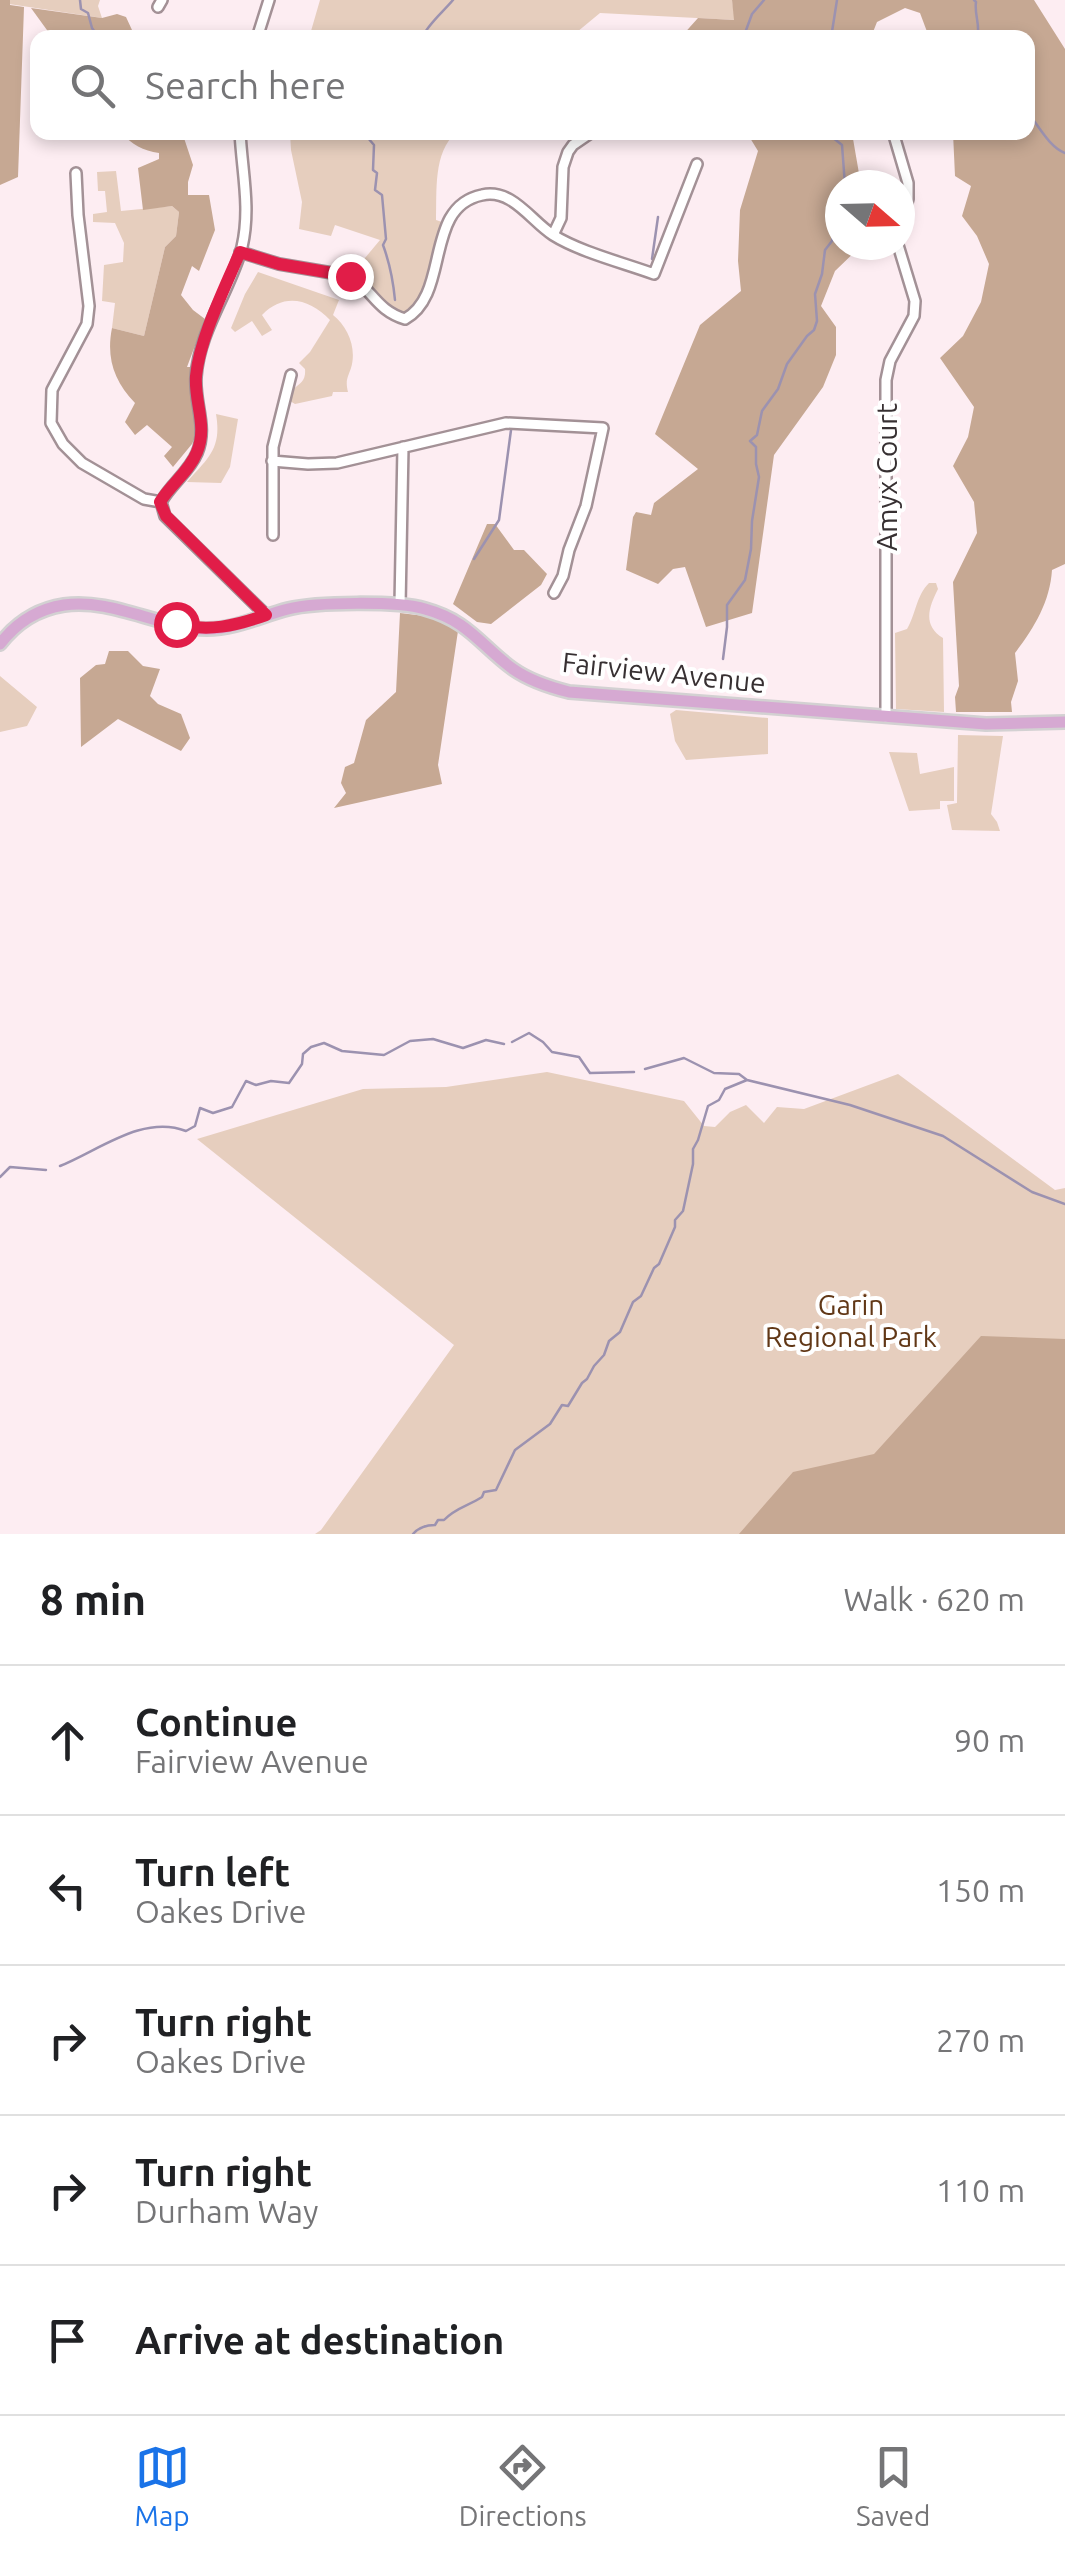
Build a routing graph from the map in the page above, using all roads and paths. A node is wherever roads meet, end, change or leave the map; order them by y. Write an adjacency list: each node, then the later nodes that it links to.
1 (269, 0): 2 (street)
2 (260, 30)
3 (241, 140): 10 (street)
4 (579, 140): 9 (street)
5 (895, 140): 7 (street)
6 (697, 164): 9 (street)
7 (904, 170)
8 (76, 173): 15 (street)
9 (553, 235): 10 (street)
10 (240, 252): 15 (street)
11 (903, 260): 21 (street, Amyx Court)
12 (291, 375): 14 (street)
13 (402, 447): 14 (street); 17 (street); 18 (street)
14 (272, 461): 16 (street)
15 (160, 502): 19 (street)
16 (273, 535)
17 (554, 593)
18 (400, 605): 19 (main road, Fairview Avenue); 21 (main road, Fairview Avenue)
19 (266, 615): 20 (main road, Fairview Avenue)
20 (0, 644)
21 (886, 717): 22 (main road, Fairview Avenue)
22 (1065, 722)

